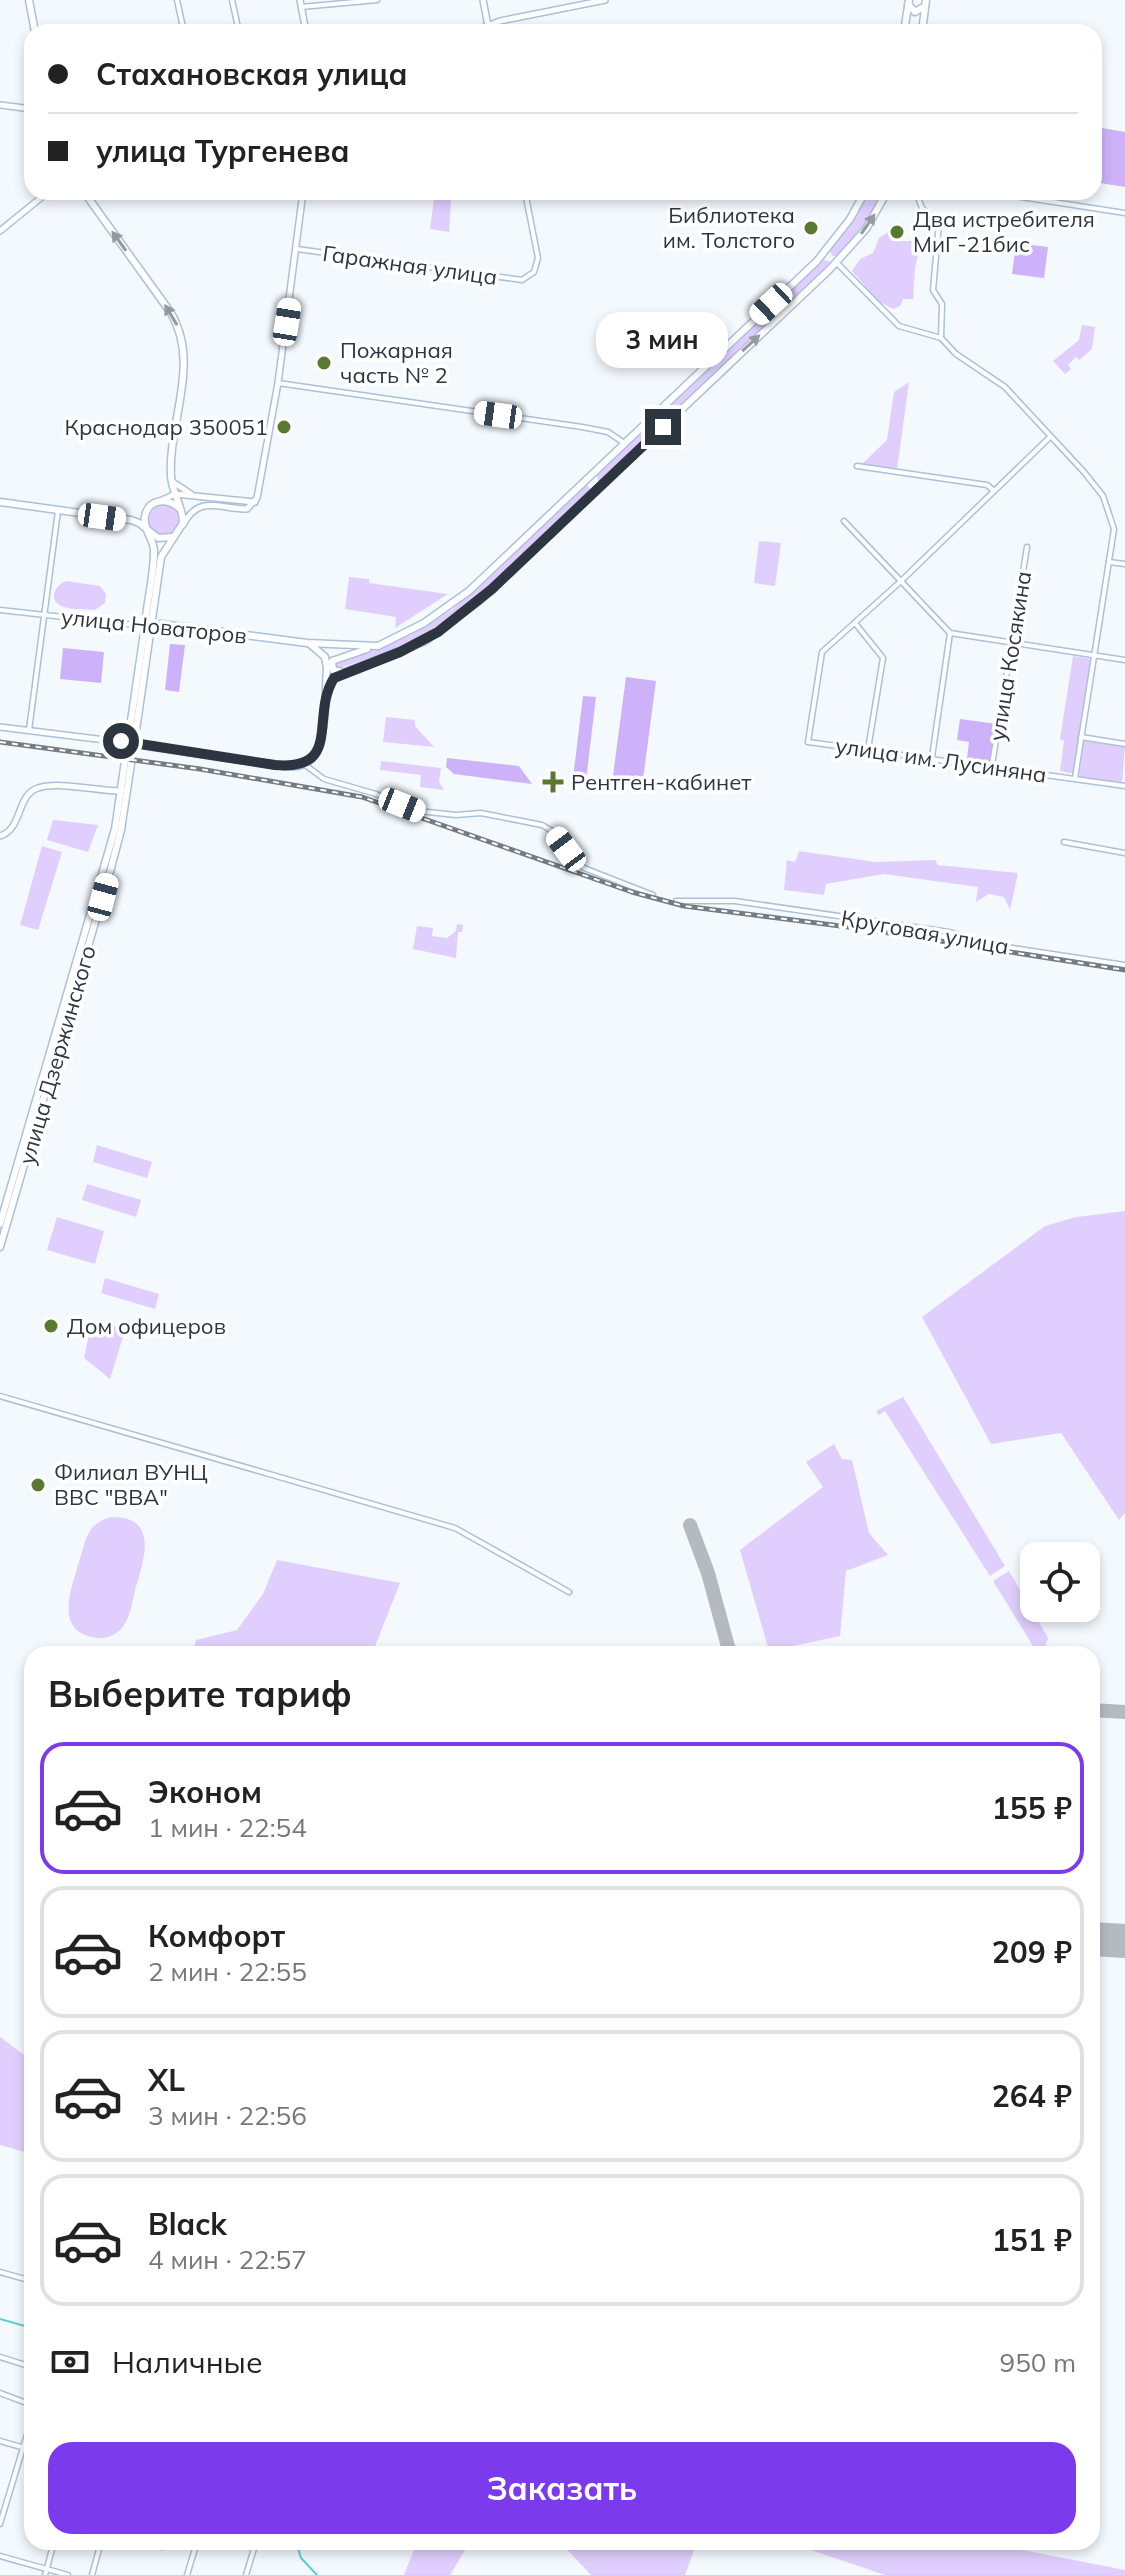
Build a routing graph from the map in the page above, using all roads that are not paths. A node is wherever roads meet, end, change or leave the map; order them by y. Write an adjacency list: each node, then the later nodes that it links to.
1 (29, 0): 10 (main road)
2 (177, 0): 11 (street)
3 (232, 0): 12 (street)
4 (377, 0): 9 (street)
5 (483, 0): 14 (street)
6 (605, 0): 15 (street)
7 (909, 2): 8 (main road); 16 (main road)
8 (926, 3): 17 (main road)
9 (301, 4): 13 (street)
10 (34, 24)
11 (182, 24)
12 (237, 24)
13 (305, 24)
14 (488, 24)
15 (509, 24)
16 (905, 24)
17 (923, 24)
18 (0, 105): 19 (street)
19 (24, 108)
20 (38, 200): 29 (street)
21 (90, 200): 41 (main road, one-way to 21)
22 (302, 200): 31 (street)
23 (527, 200): 31 (street, Гаражная улица)
24 (860, 200): 30 (main road)
25 (882, 200): 32 (main road, one-way to 25)
26 (919, 200): 35 (street)
27 (1041, 200): 28 (street)
28 (1125, 213)
29 (0, 231)
30 (831, 244): 32 (main road); 33 (main road)
31 (297, 249): 36 (street)
32 (834, 260): 34 (main road); 35 (street)
33 (817, 261): 34 (main road); 38 (main road)
34 (829, 270): 42 (main road, one-way to 34)
35 (941, 338): 37 (street)
36 (278, 383): 38 (street); 49 (street)
37 (1050, 437): 44 (street); 58 (street)
38 (624, 443): 40 (main road)
39 (857, 466): 44 (street)
40 (597, 469): 42 (main road); 43 (main road)
41 (171, 481): 46 (main road); 47 (street)
42 (604, 482): 45 (main road)
43 (579, 485): 45 (main road); 68 (main road)
44 (994, 491): 60 (street)
45 (593, 493): 71 (main road)
46 (175, 494): 47 (street); 48 (street); 51 (main road)
47 (199, 497): 49 (street)
48 (160, 501): 51 (main road); 55 (main road, улица Дзержинского)
49 (256, 501): 54 (street)
50 (0, 502): 52 (main road)
51 (179, 508): 54 (main road)
52 (58, 510): 55 (main road); 62 (street)
53 (844, 521): 60 (street)
54 (182, 526): 56 (main road, улица Дзержинского)
55 (148, 531): 56 (main road); 64 (main road, улица Дзержинского)
56 (176, 535): 64 (main road, улица Дзержинского)
57 (1027, 547): 66 (street, улица Косякина)
58 (1109, 562): 59 (street); 69 (street)
59 (1125, 564)
60 (900, 582): 63 (street); 65 (street)
61 (0, 610): 62 (street, улица Новаторов)
62 (42, 615): 64 (street, улица Новаторов); 74 (street)
63 (855, 623): 78 (street); 78 (street, улица им. Лусиняна)
64 (148, 625): 67 (main road, улица Новаторов); 76 (main road, улица Дзержинского)
65 (950, 633): 66 (street); 79 (street)
66 (1012, 641): 69 (street); 81 (street, улица Косякина)
67 (307, 643): 68 (main road, улица Новаторов); 72 (main road)
68 (378, 646): 71 (main road)
69 (1094, 655): 70 (street); 75 (street)
70 (1125, 660)
71 (345, 672): 72 (main road)
72 (325, 703): 80 (main road)
73 (0, 727): 74 (street)
74 (29, 730): 76 (street)
75 (1081, 737): 77 (street); 82 (street)
76 (131, 744): 80 (main road); 84 (main road, улица Дзержинского); 92 (main road, улица Дзержинского)
77 (1125, 744)
78 (868, 749): 79 (street, улица им. Лусиняна)
79 (932, 757): 81 (street, улица им. Лусиняна)
80 (304, 764): 88 (street)
81 (992, 765): 82 (street, улица им. Лусиняна)
82 (1075, 778): 83 (street, улица им. Лусиняна)
83 (1125, 786)
84 (121, 791): 85 (street); 91 (main road, улица Дзержинского)
85 (0, 836)
86 (1064, 842): 87 (street)
87 (1125, 853)
88 (653, 895)
89 (676, 901): 90 (street, Круговая улица)
90 (1125, 965)
91 (0, 1224)
92 (0, 1247)
93 (0, 1396): 94 (street)
94 (569, 1592)
95 (0, 2272): 96 (street)
96 (24, 2279)
97 (0, 2357): 98 (street)
98 (24, 2364)
99 (0, 2393): 100 (street)
100 (24, 2402)
101 (0, 2441): 103 (street)
102 (24, 2441): 103 (street)
103 (22, 2447): 104 (street)
104 (3, 2502): 105 (street)
105 (0, 2524)
106 (52, 2550): 111 (street)
107 (99, 2550): 113 (street)
108 (195, 2550): 114 (street)
109 (254, 2550): 115 (street)
110 (0, 2556): 111 (street)
111 (46, 2572): 112 (street)
112 (68, 2575)
113 (92, 2575)
114 (187, 2575)
115 (246, 2575)

